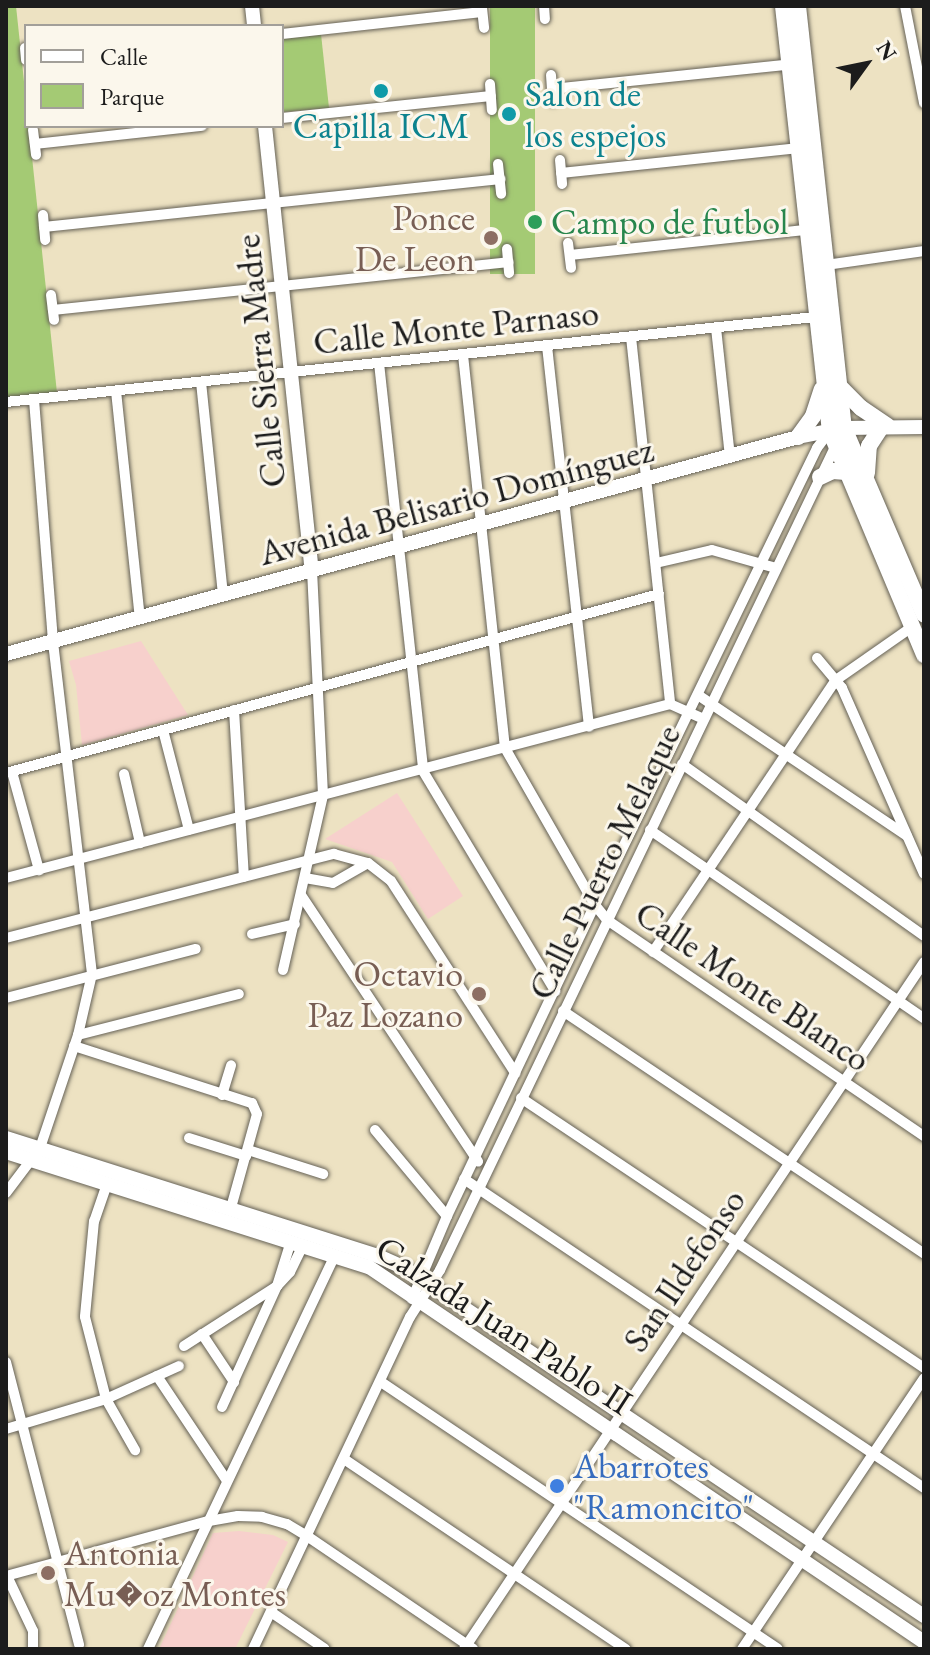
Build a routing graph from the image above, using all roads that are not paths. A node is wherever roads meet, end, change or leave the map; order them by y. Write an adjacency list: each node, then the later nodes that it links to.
1 (544, 6): 6 (street)
2 (783, 6): 9 (main road)
3 (798, 6): 9 (main road)
4 (905, 6): 11 (street)
5 (482, 9): 7 (street); 8 (street)
6 (545, 19)
7 (484, 28)
8 (284, 34)
9 (796, 64): 10 (street); 17 (main road); 25 (main road)
10 (551, 75)
11 (924, 103)
12 (492, 110): 13 (street)
13 (284, 118)
14 (188, 128): 16 (street)
15 (265, 128): 22 (main road, Calle Sierra Madre)
16 (33, 130)
17 (797, 148): 18 (street); 25 (main road)
18 (560, 160)
19 (498, 164): 20 (street)
20 (500, 179): 21 (street); 22 (street)
21 (501, 194)
22 (273, 203): 24 (street); 33 (main road, Calle Sierra Madre)
23 (43, 215): 24 (street)
24 (44, 227): 26 (street)
25 (814, 229): 30 (street); 31 (main road); 35 (main road)
26 (45, 240)
27 (568, 243): 30 (street)
28 (507, 249): 33 (street)
29 (924, 251): 31 (street)
30 (570, 255): 32 (street)
31 (826, 265): 43 (main road)
32 (571, 268)
33 (282, 286): 34 (street); 41 (main road, Calle Sierra Madre)
34 (51, 295)
35 (815, 317): 36 (street, Calle Monte Parnaso); 43 (main road)
36 (716, 328): 37 (street, Calle Monte Parnaso); 51 (street)
37 (631, 337): 38 (street, Calle Monte Parnaso); 54 (street)
38 (547, 346): 39 (street, Calle Monte Parnaso); 56 (street)
39 (463, 355): 40 (street, Calle Monte Parnaso); 57 (street, Calle Monte Blanco)
40 (379, 363): 41 (street, Calle Monte Parnaso); 58 (street)
41 (291, 373): 42 (street, Calle Monte Parnaso); 62 (main road, Calle Sierra Madre)
42 (201, 382): 44 (street, Calle Monte Parnaso); 64 (street)
43 (832, 386): 47 (main road); 49 (main road); 50 (main road)
44 (116, 391): 45 (street, Calle Monte Parnaso); 65 (street)
45 (34, 400): 46 (street, Calle Monte Parnaso); 69 (street)
46 (6, 402)
47 (885, 426): 48 (main road, Avenida Belisario Domínguez); 49 (main road, Avenida Belisario Domínguez); 55 (main road)
48 (924, 427)
49 (837, 435): 50 (main road, Avenida Belisario Domínguez); 52 (main road); 53 (street, Calle Puerto Melaque); 55 (main road); 60 (street, Calle Puerto Melaque)
50 (798, 437): 51 (main road, Avenida Belisario Domínguez)
51 (730, 457): 54 (main road, Avenida Belisario Domínguez)
52 (846, 472): 53 (main road); 67 (main road)
53 (820, 477): 61 (street, Calle Puerto Melaque)
54 (648, 481): 56 (main road, Avenida Belisario Domínguez); 59 (street)
55 (867, 482): 67 (main road)
56 (566, 503): 57 (main road, Avenida Belisario Domínguez); 66 (street)
57 (482, 525): 58 (main road, Avenida Belisario Domínguez); 68 (street, Calle Monte Blanco)
58 (399, 548): 62 (main road, Avenida Belisario Domínguez); 73 (street)
59 (656, 563): 60 (street); 63 (street)
60 (761, 564): 61 (street); 76 (street, Calle Puerto Melaque)
61 (776, 568): 77 (street, Calle Puerto Melaque)
62 (312, 571): 64 (main road, Avenida Belisario Domínguez); 75 (street, Calle Sierra Madre)
63 (659, 594): 66 (street); 78 (street)
64 (223, 595): 65 (main road, Avenida Belisario Domínguez)
65 (140, 618): 69 (main road, Avenida Belisario Domínguez)
66 (577, 618): 68 (street); 82 (street)
67 (918, 621): 71 (main road); 74 (street)
68 (494, 640): 73 (street); 84 (street, Calle Monte Blanco)
69 (53, 641): 70 (main road, Avenida Belisario Domínguez); 86 (street)
70 (6, 654)
71 (924, 655)
72 (817, 658): 74 (street)
73 (412, 662): 75 (street); 88 (street)
74 (836, 680): 85 (street); 96 (street)
75 (318, 687): 79 (street); 91 (street, Calle Sierra Madre)
76 (698, 695): 77 (street); 80 (street, Calle Puerto Melaque)
77 (711, 703): 81 (street, Calle Puerto Melaque); 85 (street)
78 (670, 704): 80 (street); 82 (street)
79 (234, 710): 83 (street); 93 (street)
80 (689, 713): 81 (street); 108 (street, Calle Puerto Melaque)
81 (703, 719): 87 (street, Calle Puerto Melaque)
82 (589, 727): 84 (street)
83 (163, 730): 86 (street); 94 (street)
84 (505, 748): 88 (street); 108 (street, Calle Monte Blanco)
85 (786, 754): 92 (street); 96 (street)
86 (68, 755): 89 (street); 99 (street)
87 (682, 764): 92 (street); 95 (street, Calle Puerto Melaque)
88 (423, 771): 91 (street); 120 (street)
89 (9, 772): 101 (street)
90 (124, 774): 97 (street)
91 (323, 795): 93 (street); 98 (street, Calle Sierra Madre)
92 (748, 811): 102 (street); 113 (street)
93 (240, 816): 94 (street); 104 (street)
94 (189, 830): 97 (street)
95 (650, 830): 102 (street); 110 (street, Calle Puerto Melaque)
96 (907, 836): 103 (street)
97 (140, 843): 99 (street)
98 (309, 860): 100 (street); 104 (street); 106 (street, Calle Sierra Madre)
99 (79, 861): 101 (street); 109 (street)
100 (368, 863): 106 (street); 128 (street)
101 (39, 870): 105 (street)
102 (708, 870): 116 (street); 123 (street)
103 (924, 874)
104 (244, 877): 109 (street)
105 (6, 878)
106 (305, 878): 107 (street, Calle Sierra Madre)
107 (301, 895): 111 (street, Calle Sierra Madre); 139 (street)
108 (595, 905): 110 (street, Calle Monte Blanco); 120 (street, Calle Puerto Melaque)
109 (87, 917): 114 (street); 119 (street)
110 (607, 920): 116 (street, Calle Monte Blanco); 124 (street, Calle Puerto Melaque)
111 (295, 924): 112 (street); 118 (street, Calle Sierra Madre)
112 (252, 934)
113 (924, 936)
114 (6, 938)
115 (196, 949): 119 (street)
116 (653, 952): 129 (street, Calle Monte Blanco)
117 (924, 962): 123 (street, San Ildefonso)
118 (283, 970)
119 (92, 974): 122 (street); 126 (street)
120 (555, 991): 128 (street, Calle Puerto Melaque)
121 (239, 994): 126 (street)
122 (6, 998)
123 (898, 1000): 125 (street); 129 (street, San Ildefonso)
124 (563, 1011): 131 (street, Calle Puerto Melaque); 140 (street)
125 (924, 1018)
126 (76, 1041): 130 (street); 138 (street)
127 (231, 1065): 130 (street)
128 (515, 1073): 139 (street, Calle Puerto Melaque)
129 (844, 1082): 133 (street, Calle Monte Blanco); 140 (street, San Ildefonso)
130 (222, 1095): 137 (street)
131 (521, 1098): 141 (street, Calle Puerto Melaque); 150 (street)
132 (375, 1130): 148 (street)
133 (924, 1136)
134 (6, 1138): 138 (main road, Calzada Juan Pablo II)
135 (189, 1138): 137 (street)
136 (6, 1152): 138 (main road, Calzada Juan Pablo II)
137 (247, 1153): 142 (street); 147 (street)
138 (36, 1154): 144 (main road, Calzada Juan Pablo II); 146 (street); 147 (main road, Calzada Juan Pablo II)
139 (475, 1157): 141 (street); 143 (street, Calle Puerto Melaque)
140 (789, 1164): 150 (street, San Ildefonso); 151 (street)
141 (486, 1173): 145 (street, Calle Puerto Melaque)
142 (323, 1174)
143 (464, 1179): 145 (street); 148 (street, Calle Puerto Melaque)
144 (107, 1184): 147 (main road, Calzada Juan Pablo II); 166 (street)
145 (478, 1188): 153 (street, Calle Puerto Melaque); 156 (street)
146 (6, 1193)
147 (221, 1210): 149 (main road, Calzada Juan Pablo II); 153 (main road, Calzada Juan Pablo II)
148 (447, 1216): 153 (street, Calle Puerto Melaque)
149 (297, 1243): 152 (main road, Calzada Juan Pablo II); 154 (street)
150 (736, 1243): 156 (street, San Ildefonso); 161 (street)
151 (924, 1254)
152 (335, 1255): 155 (main road, Calzada Juan Pablo II); 175 (street)
153 (426, 1281): 155 (street, Calle Puerto Melaque); 168 (main road, Calzada Juan Pablo II)
154 (277, 1286): 157 (street); 164 (street)
155 (418, 1299): 165 (street, Calle Puerto Melaque); 171 (main road, Calzada Juan Pablo II)
156 (681, 1326): 168 (street, San Ildefonso); 173 (street)
157 (202, 1334): 158 (street); 164 (street)
158 (184, 1346)
159 (6, 1362): 169 (street)
160 (179, 1366): 162 (street)
161 (924, 1368)
162 (157, 1376): 166 (street); 175 (street)
163 (924, 1378): 173 (street)
164 (234, 1382): 167 (street)
165 (381, 1382): 174 (street, Calle Puerto Melaque); 177 (street)
166 (106, 1399): 169 (street); 172 (street)
167 (222, 1407)
168 (621, 1415): 171 (street, San Ildefonso); 180 (main road, Calzada Juan Pablo II)
169 (22, 1424): 170 (street); 182 (street)
170 (6, 1429)
171 (611, 1430): 177 (street, San Ildefonso); 181 (main road, Calzada Juan Pablo II)
172 (135, 1450)
173 (873, 1454): 176 (street); 180 (street)
174 (344, 1459): 179 (street, Calle Puerto Melaque); 183 (street)
175 (227, 1481): 178 (street)
176 (924, 1488)
177 (561, 1505): 183 (street, San Ildefonso); 187 (street)
178 (209, 1521): 179 (street); 182 (street); 192 (street)
179 (307, 1536): 185 (street, Calle Puerto Melaque); 190 (street)
180 (814, 1543): 181 (street); 186 (main road, Calzada Juan Pablo II)
181 (802, 1559): 187 (street); 188 (main road, Calzada Juan Pablo II)
182 (59, 1562): 184 (street); 189 (street)
183 (514, 1575): 190 (street, San Ildefonso); 195 (street)
184 (7, 1576): 191 (street)
185 (271, 1612): 193 (street, Calle Puerto Melaque); 194 (street)
186 (924, 1616)
187 (753, 1633): 196 (street); 197 (street)
188 (924, 1642)
189 (79, 1645)
190 (468, 1648)
191 (33, 1649)
192 (148, 1649)
193 (253, 1649)
194 (325, 1649)
195 (626, 1649)
196 (742, 1649)
197 (778, 1649)

